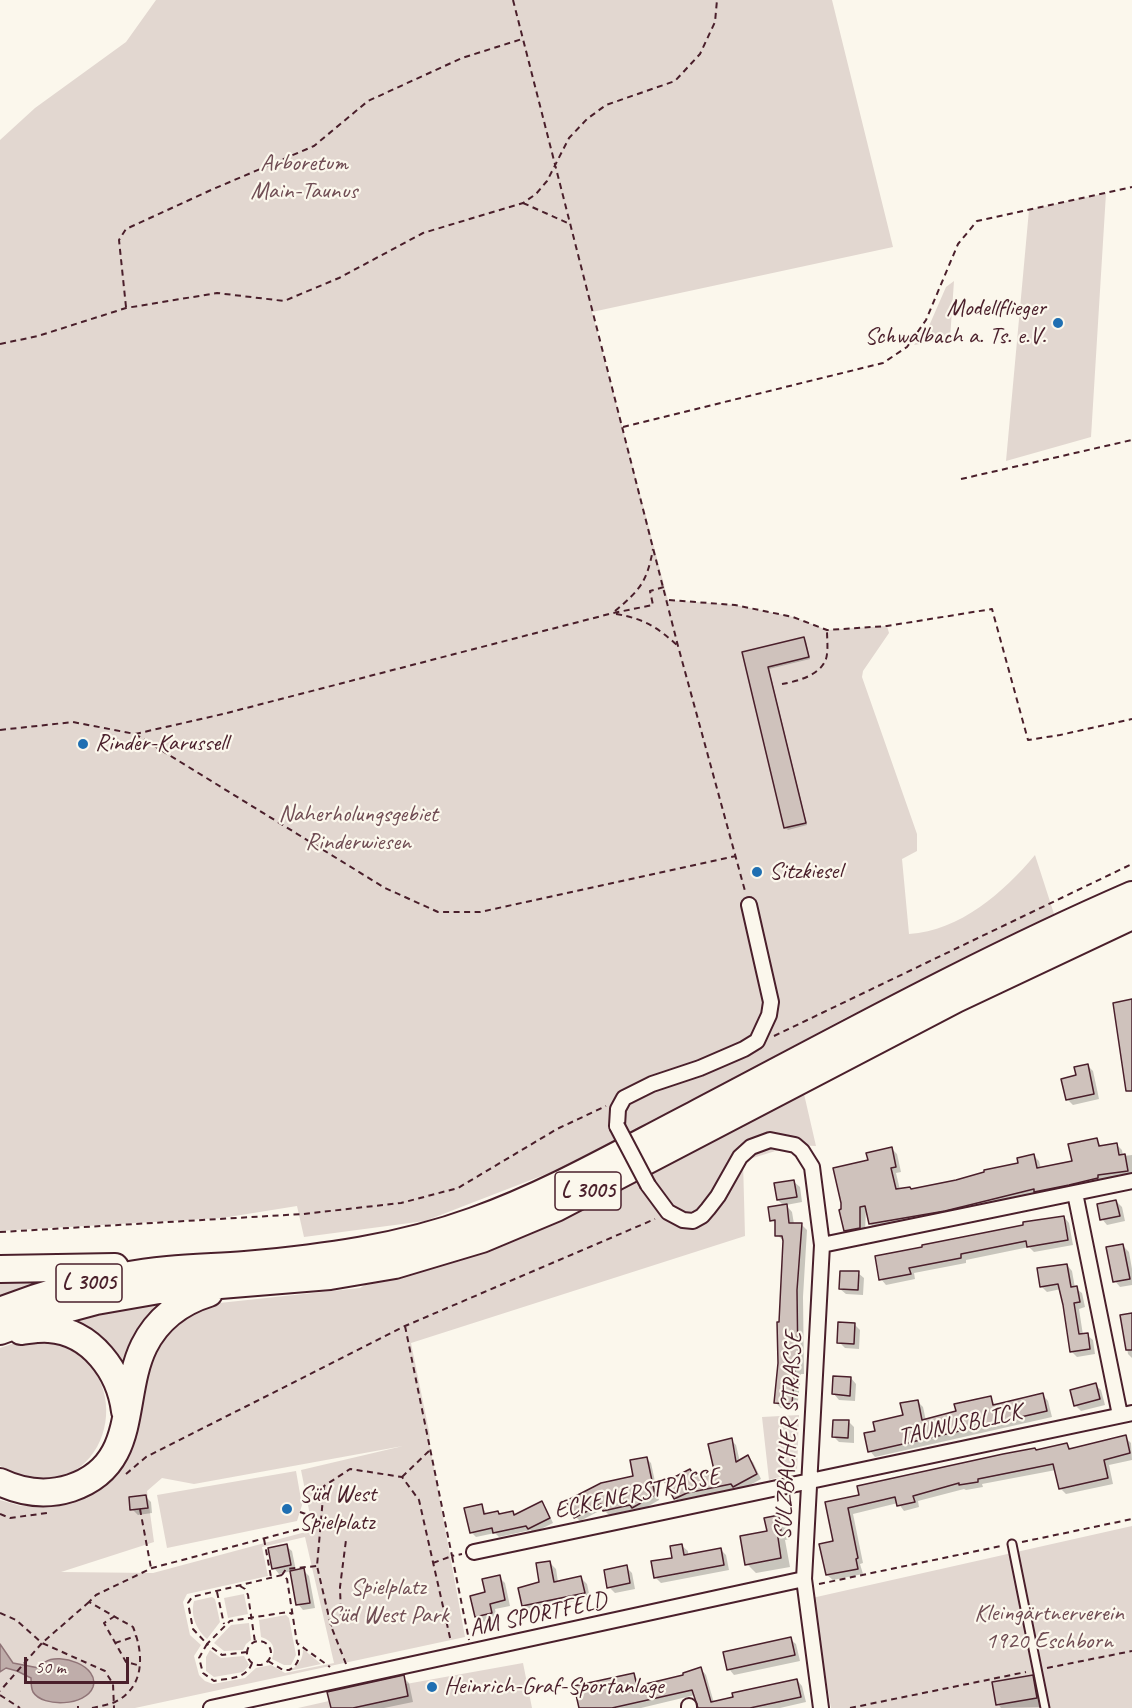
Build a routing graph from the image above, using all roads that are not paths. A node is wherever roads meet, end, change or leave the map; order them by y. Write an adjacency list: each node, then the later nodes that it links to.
1 (1132, 895): 8 (highway, L 3005)
2 (749, 905): 6 (street, SULZBACHER STRASSE, bridge)
3 (1132, 916): 9 (highway, L 3005)
4 (1132, 1181): 5 (street)
5 (1076, 1193): 6 (street); 12 (street, TAUNUSBLICK)
6 (822, 1245): 14 (street, SULZBACHER STRASSE)
7 (0, 1269): 8 (highway)
8 (181, 1269): 10 (highway, L 3005)
9 (238, 1284): 11 (highway, L 3005); 13 (highway)
10 (0, 1311)
11 (0, 1332): 13 (highway)
12 (1126, 1414): 14 (street, TAUNUSBLICK)
13 (127, 1420): 15 (highway)
14 (809, 1480): 17 (street, ECKENERSTRASSE); 18 (street, SULZBACHER STRASSE)
15 (0, 1482)
16 (1012, 1544): 21 (lane)
17 (474, 1552)
18 (804, 1583): 19 (street, AM SPORTFELD); 20 (street, SULZBACHER STRASSE)
19 (211, 1708)
20 (822, 1708)
21 (1046, 1708)

